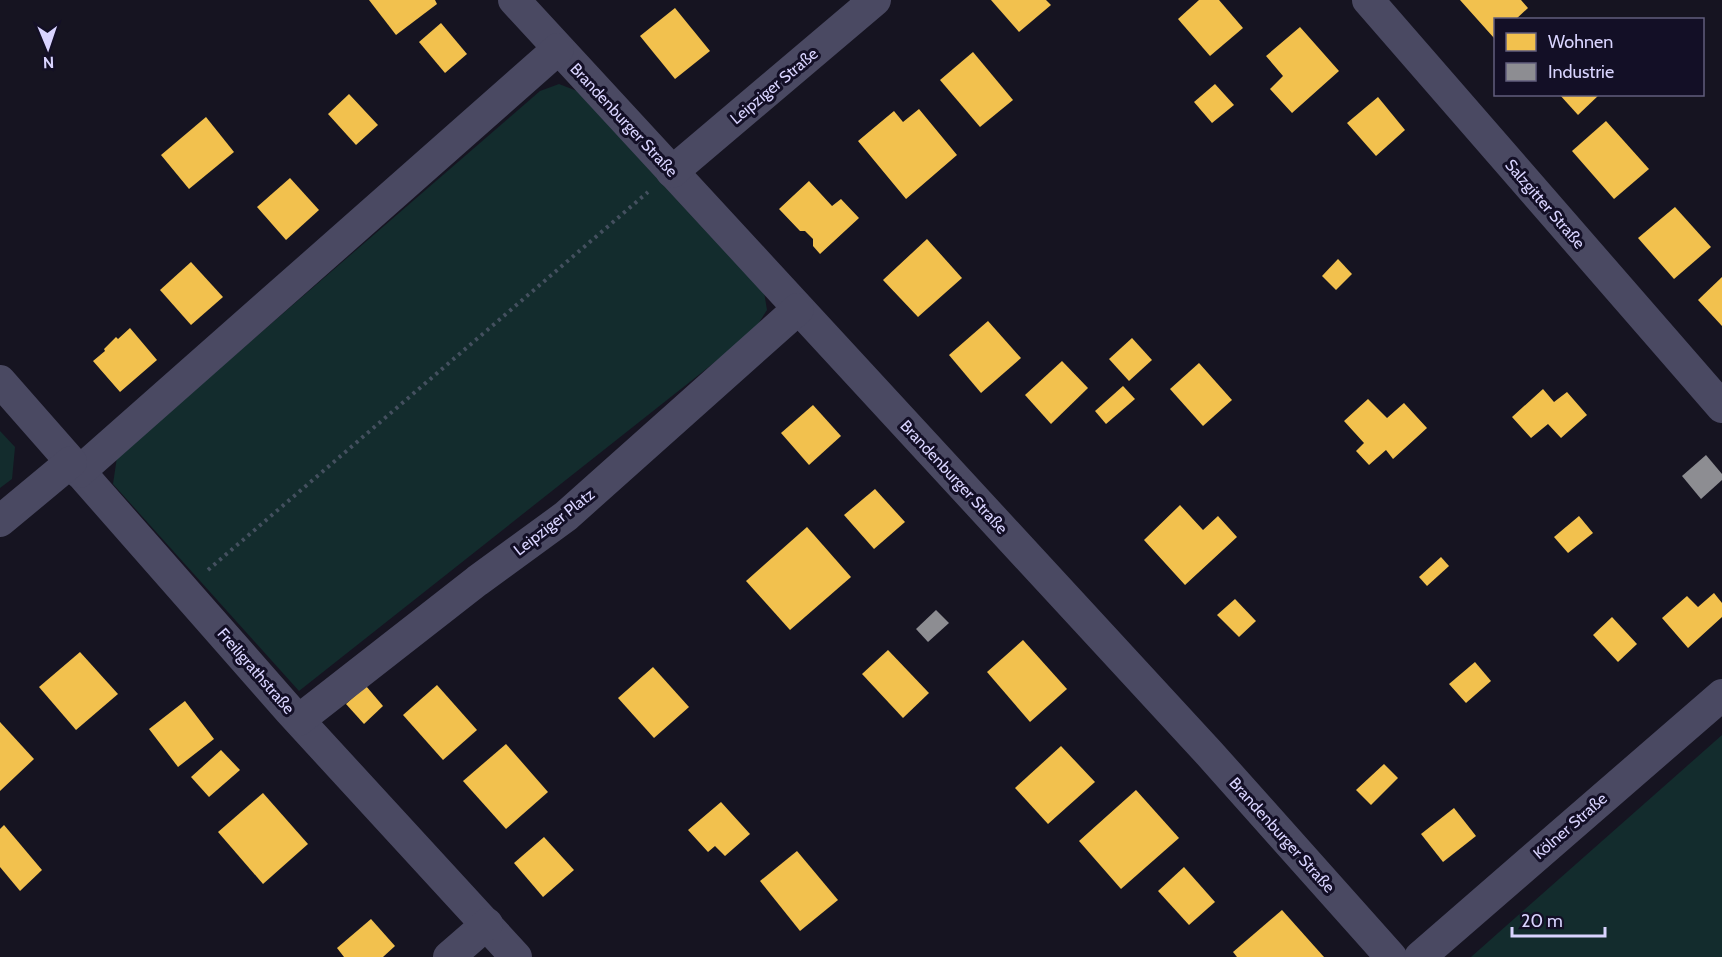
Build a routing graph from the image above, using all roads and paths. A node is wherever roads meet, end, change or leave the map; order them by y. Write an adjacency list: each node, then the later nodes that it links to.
1 (514, 0): 4 (street, Brandenburger Straße)
2 (875, 0): 5 (street, Leipziger Straße)
3 (1368, 0): 8 (street, Salzgitter Straße)
4 (558, 49): 5 (street, Brandenburger Straße); 9 (street)
5 (672, 172): 6 (street, Brandenburger Straße); 11 (path)
6 (798, 309): 13 (street, Leipziger Platz); 17 (street, Brandenburger Straße)
7 (0, 381): 9 (street, Freiligrathstraße)
8 (1722, 407)
9 (75, 467): 10 (street); 11 (street, Freiligrathstraße)
10 (0, 521)
11 (185, 590): 13 (street, Freiligrathstraße)
12 (1722, 695): 18 (street, Kölner Straße)
13 (298, 720): 14 (street, Freiligrathstraße)
14 (487, 924): 15 (street); 16 (street, Freiligrathstraße)
15 (449, 957)
16 (516, 957)
17 (1391, 957)
18 (1420, 957)

